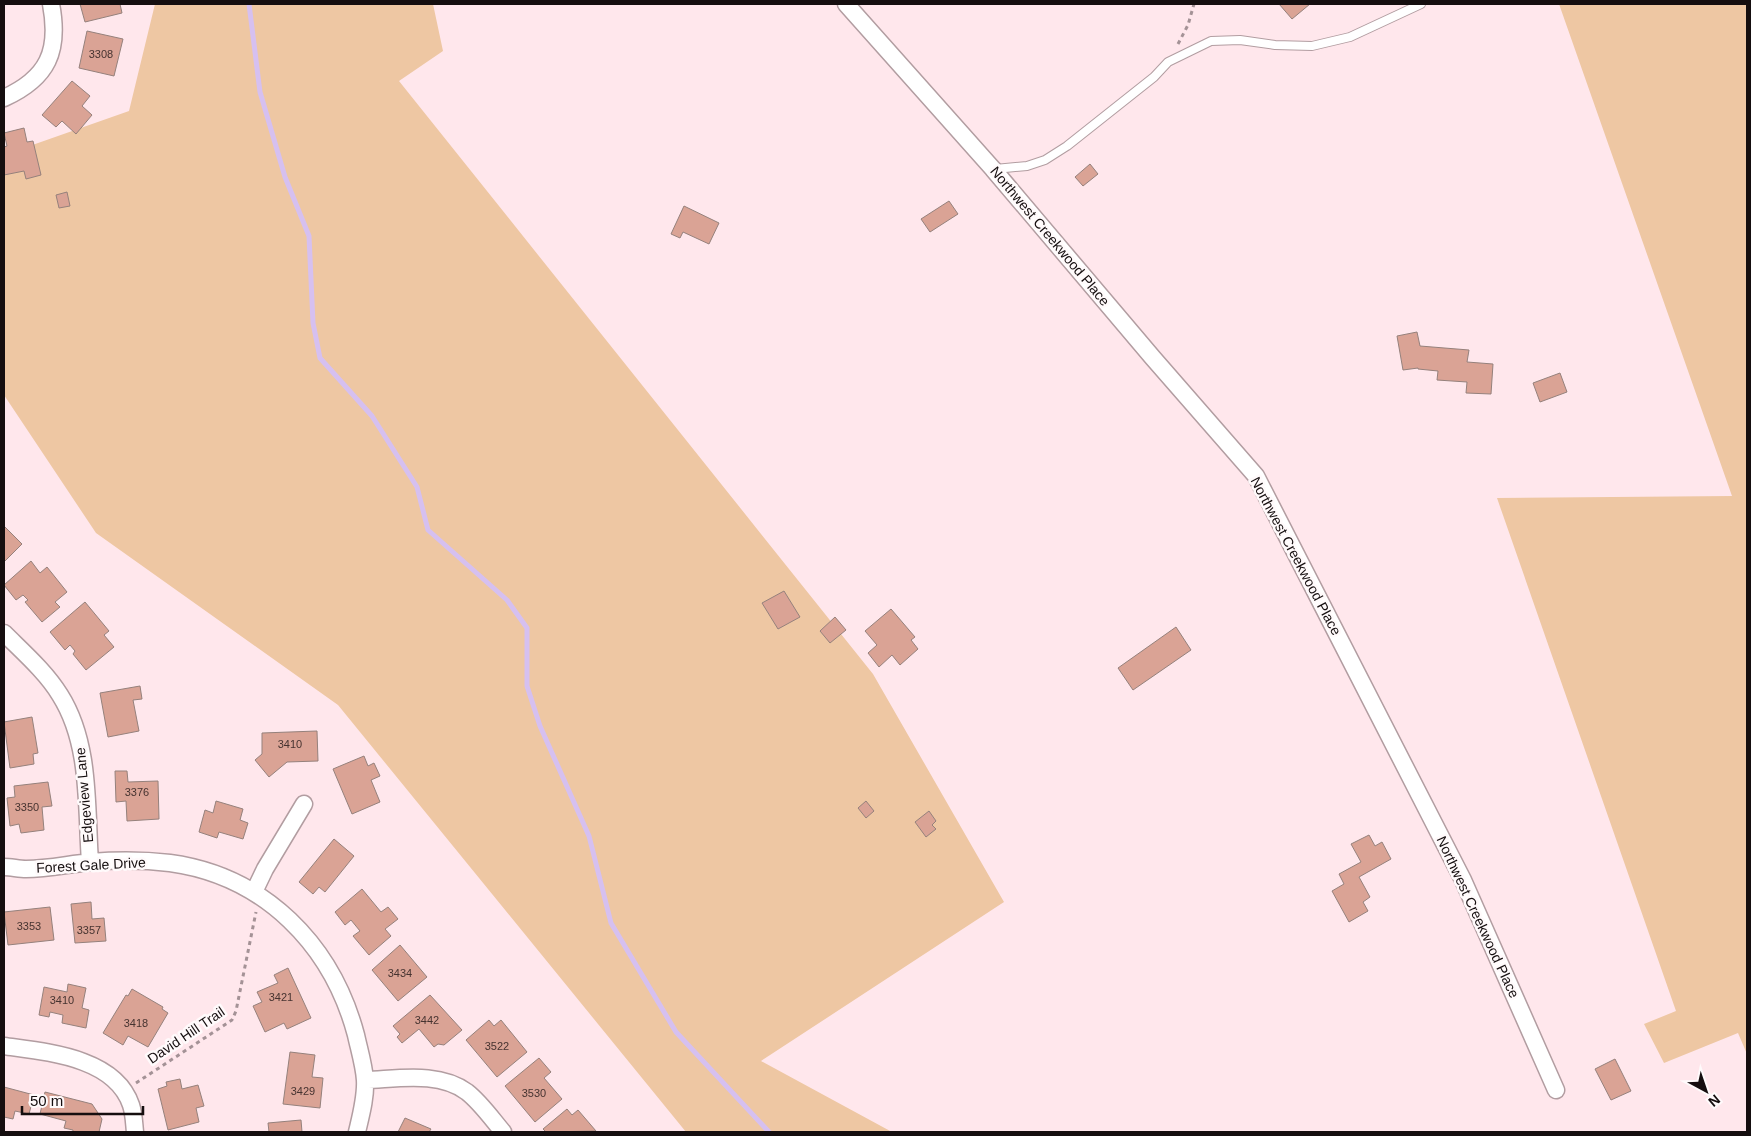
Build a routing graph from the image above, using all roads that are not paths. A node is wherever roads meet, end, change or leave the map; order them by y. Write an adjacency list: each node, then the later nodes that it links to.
1 (52, 4): 4 (street)
2 (846, 4): 5 (street, Northwest Creekwood Place)
3 (1421, 4): 5 (lane)
4 (4, 98)
5 (994, 169): 13 (street, Northwest Creekwood Place)
6 (4, 633): 8 (street, Edgeview Lane)
7 (304, 804): 10 (street)
8 (90, 862): 9 (street, Forest Gale Drive); 10 (street, Forest Gale Drive)
9 (4, 867)
10 (258, 894): 12 (street, Forest Gale Drive)
11 (4, 1046): 14 (street)
12 (365, 1080): 15 (street, Forest Gale Drive); 16 (street)
13 (1556, 1090)
14 (135, 1132)
15 (357, 1132)
16 (503, 1132)

